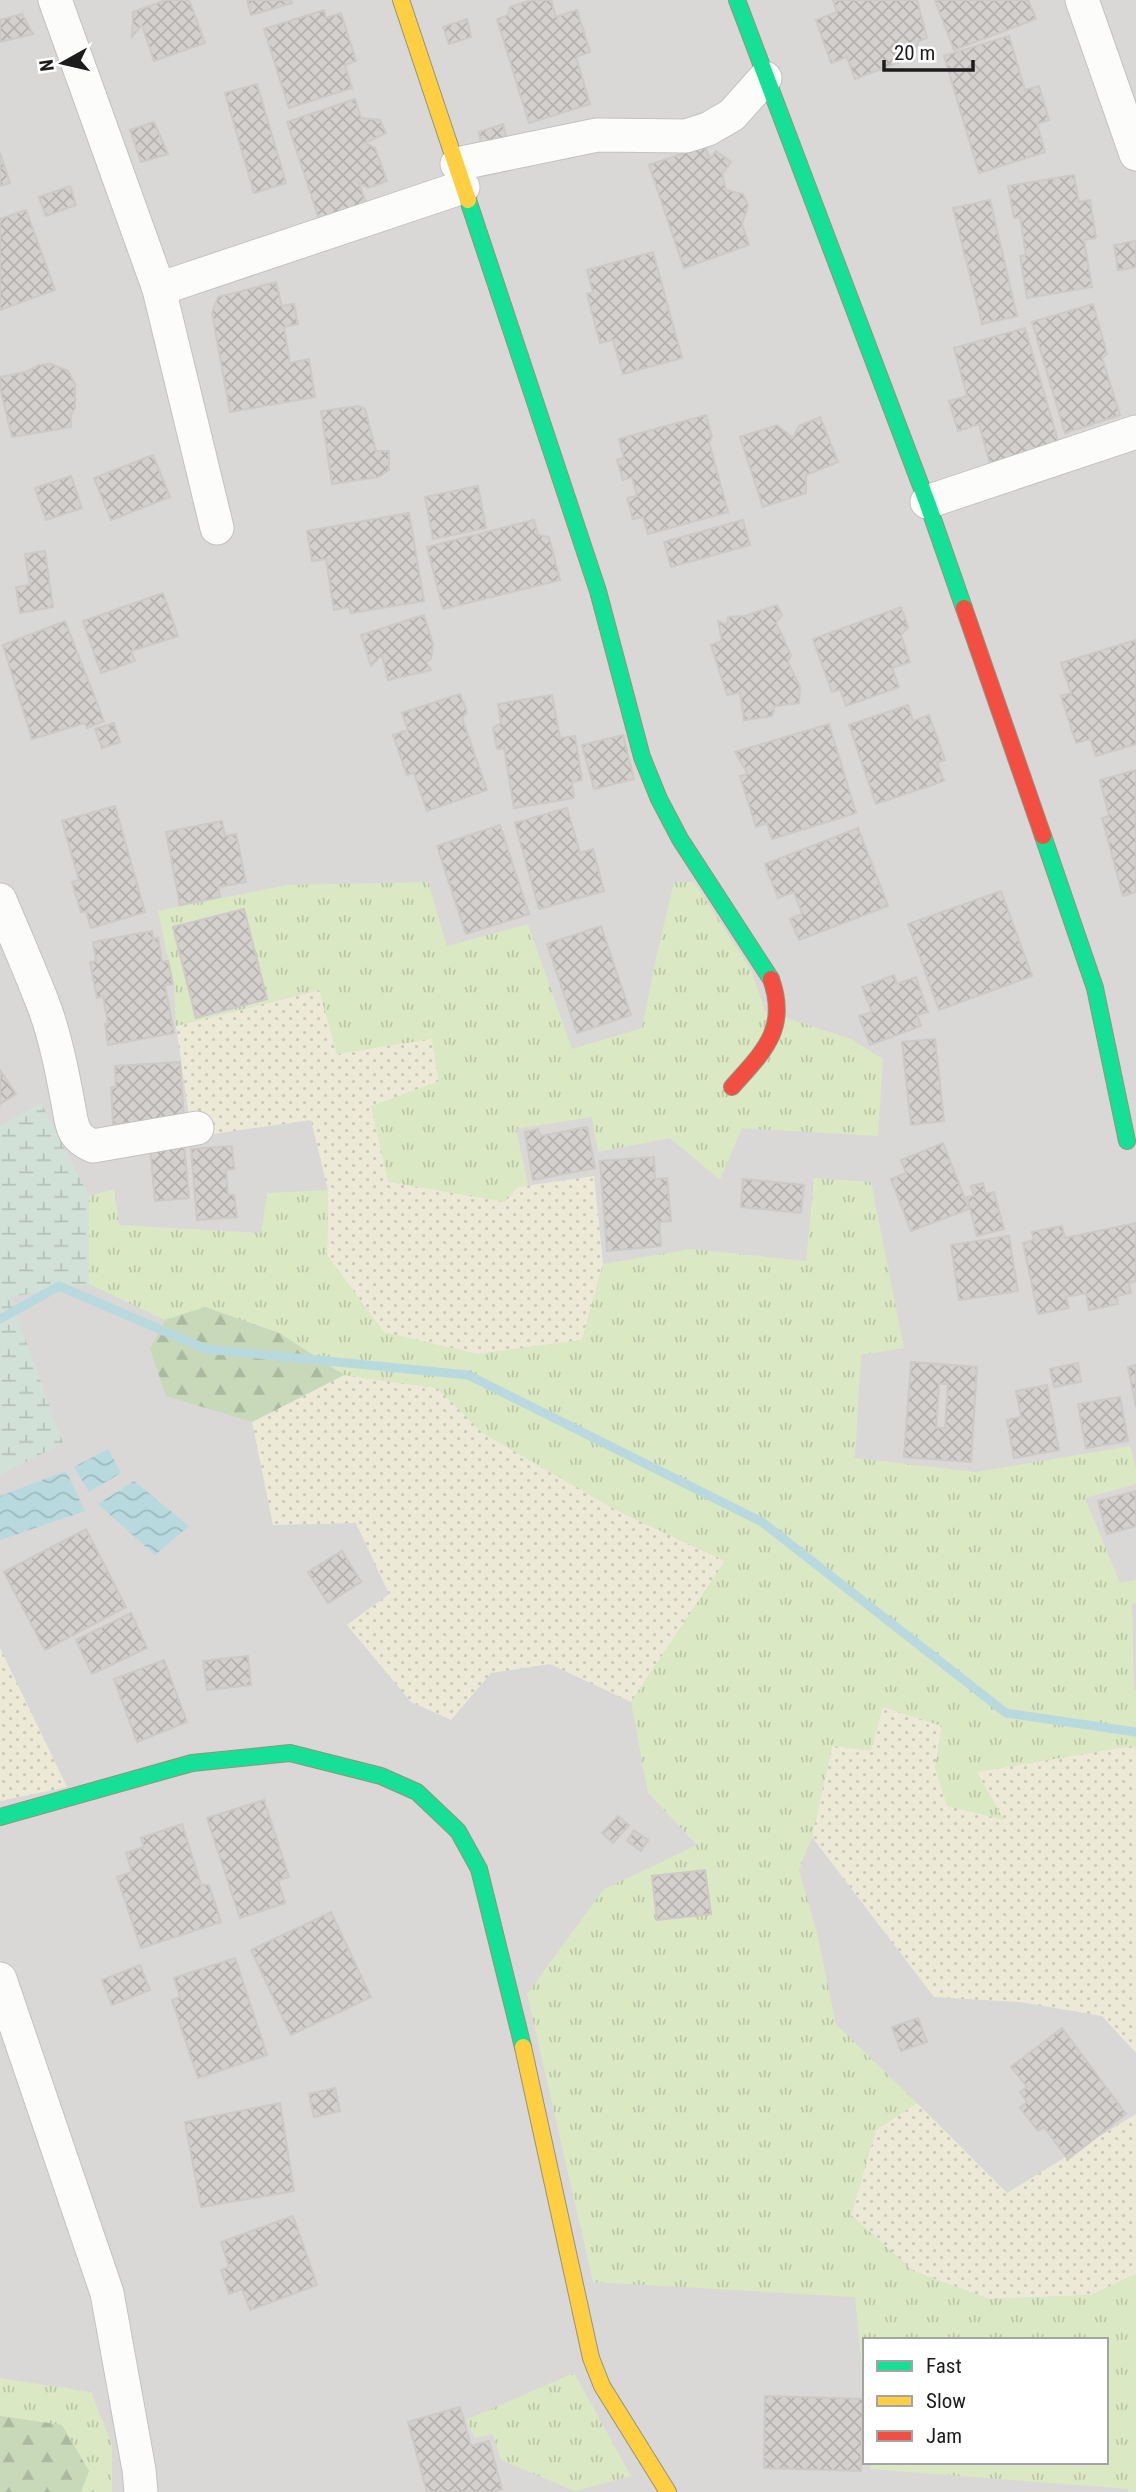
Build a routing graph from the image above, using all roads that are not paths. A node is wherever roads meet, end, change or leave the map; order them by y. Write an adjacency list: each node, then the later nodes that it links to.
1 (55, 0): 8 (street)
2 (401, 0): 7 (street)
3 (737, 0): 5 (street)
4 (1082, 0): 6 (street)
5 (765, 78): 7 (street); 10 (street)
6 (1136, 154)
7 (460, 176): 8 (street); 13 (street)
8 (159, 289): 11 (street)
9 (1136, 432): 10 (street)
10 (927, 502): 15 (street)
11 (217, 528)
12 (0, 900): 14 (street)
13 (732, 1087)
14 (197, 1128)
15 (1127, 1141)
16 (0, 1817): 19 (street)
17 (0, 1979): 18 (street)
18 (141, 2492)
19 (668, 2492)

